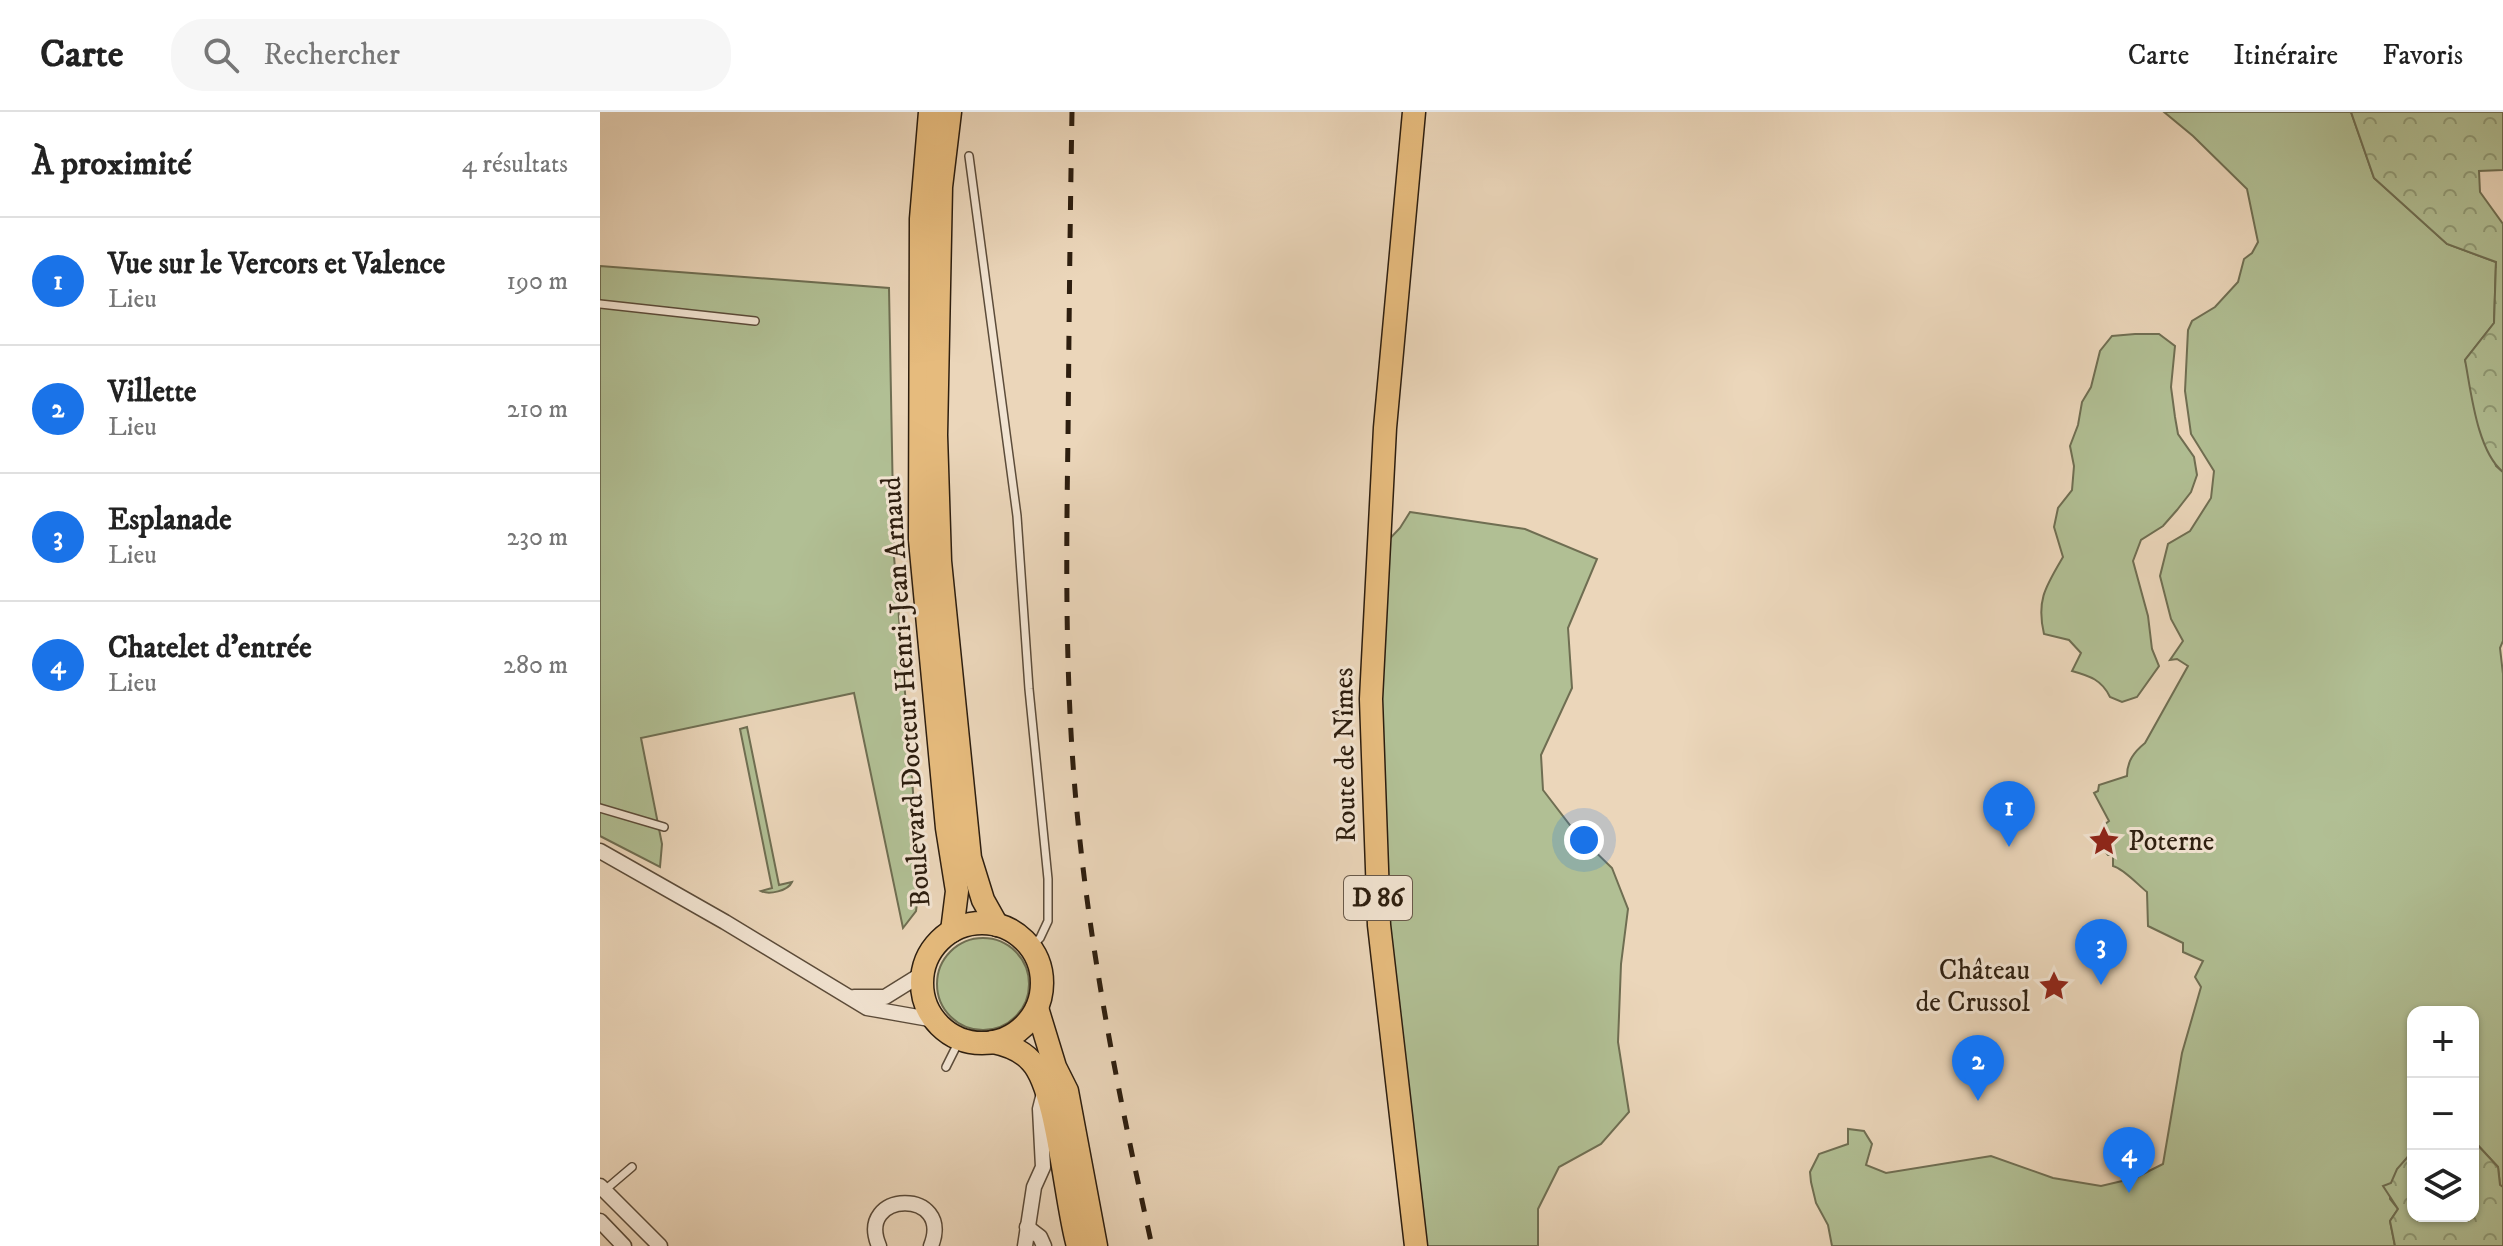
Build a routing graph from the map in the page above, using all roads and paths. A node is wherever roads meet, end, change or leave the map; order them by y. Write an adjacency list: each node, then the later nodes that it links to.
1 (930, 112): 11 (main road, Boulevard Docteur Henri-Jean Arnaud)
2 (950, 112): 10 (main road, Boulevard Docteur Henri-Jean Arnaud)
3 (1414, 112): 33 (main road, Route de Nîmes / D 86)
4 (969, 156): 12 (lane)
5 (600, 304): 6 (lane)
6 (755, 321)
7 (600, 808): 8 (lane)
8 (664, 827)
9 (600, 851): 14 (street)
10 (997, 925): 11 (main road); 12 (main road)
11 (952, 931): 13 (main road)
12 (1030, 948): 15 (main road)
13 (922, 974): 14 (street); 16 (main road)
14 (846, 996): 16 (street)
15 (1037, 1008): 18 (main road); 32 (main road)
16 (935, 1020): 17 (main road)
17 (960, 1039): 18 (main road); 19 (lane)
18 (993, 1042): 20 (main road)
19 (946, 1067)
20 (1046, 1085): 24 (street); 31 (main road)
21 (632, 1167): 22 (lane)
22 (603, 1188): 26 (street)
23 (600, 1221): 25 (street)
24 (1027, 1227): 29 (street); 30 (street)
25 (624, 1246)
26 (660, 1246)
27 (879, 1246): 28 (street)
28 (931, 1246)
29 (1025, 1246)
30 (1044, 1246)
31 (1078, 1246)
32 (1096, 1246)
33 (1416, 1246)

